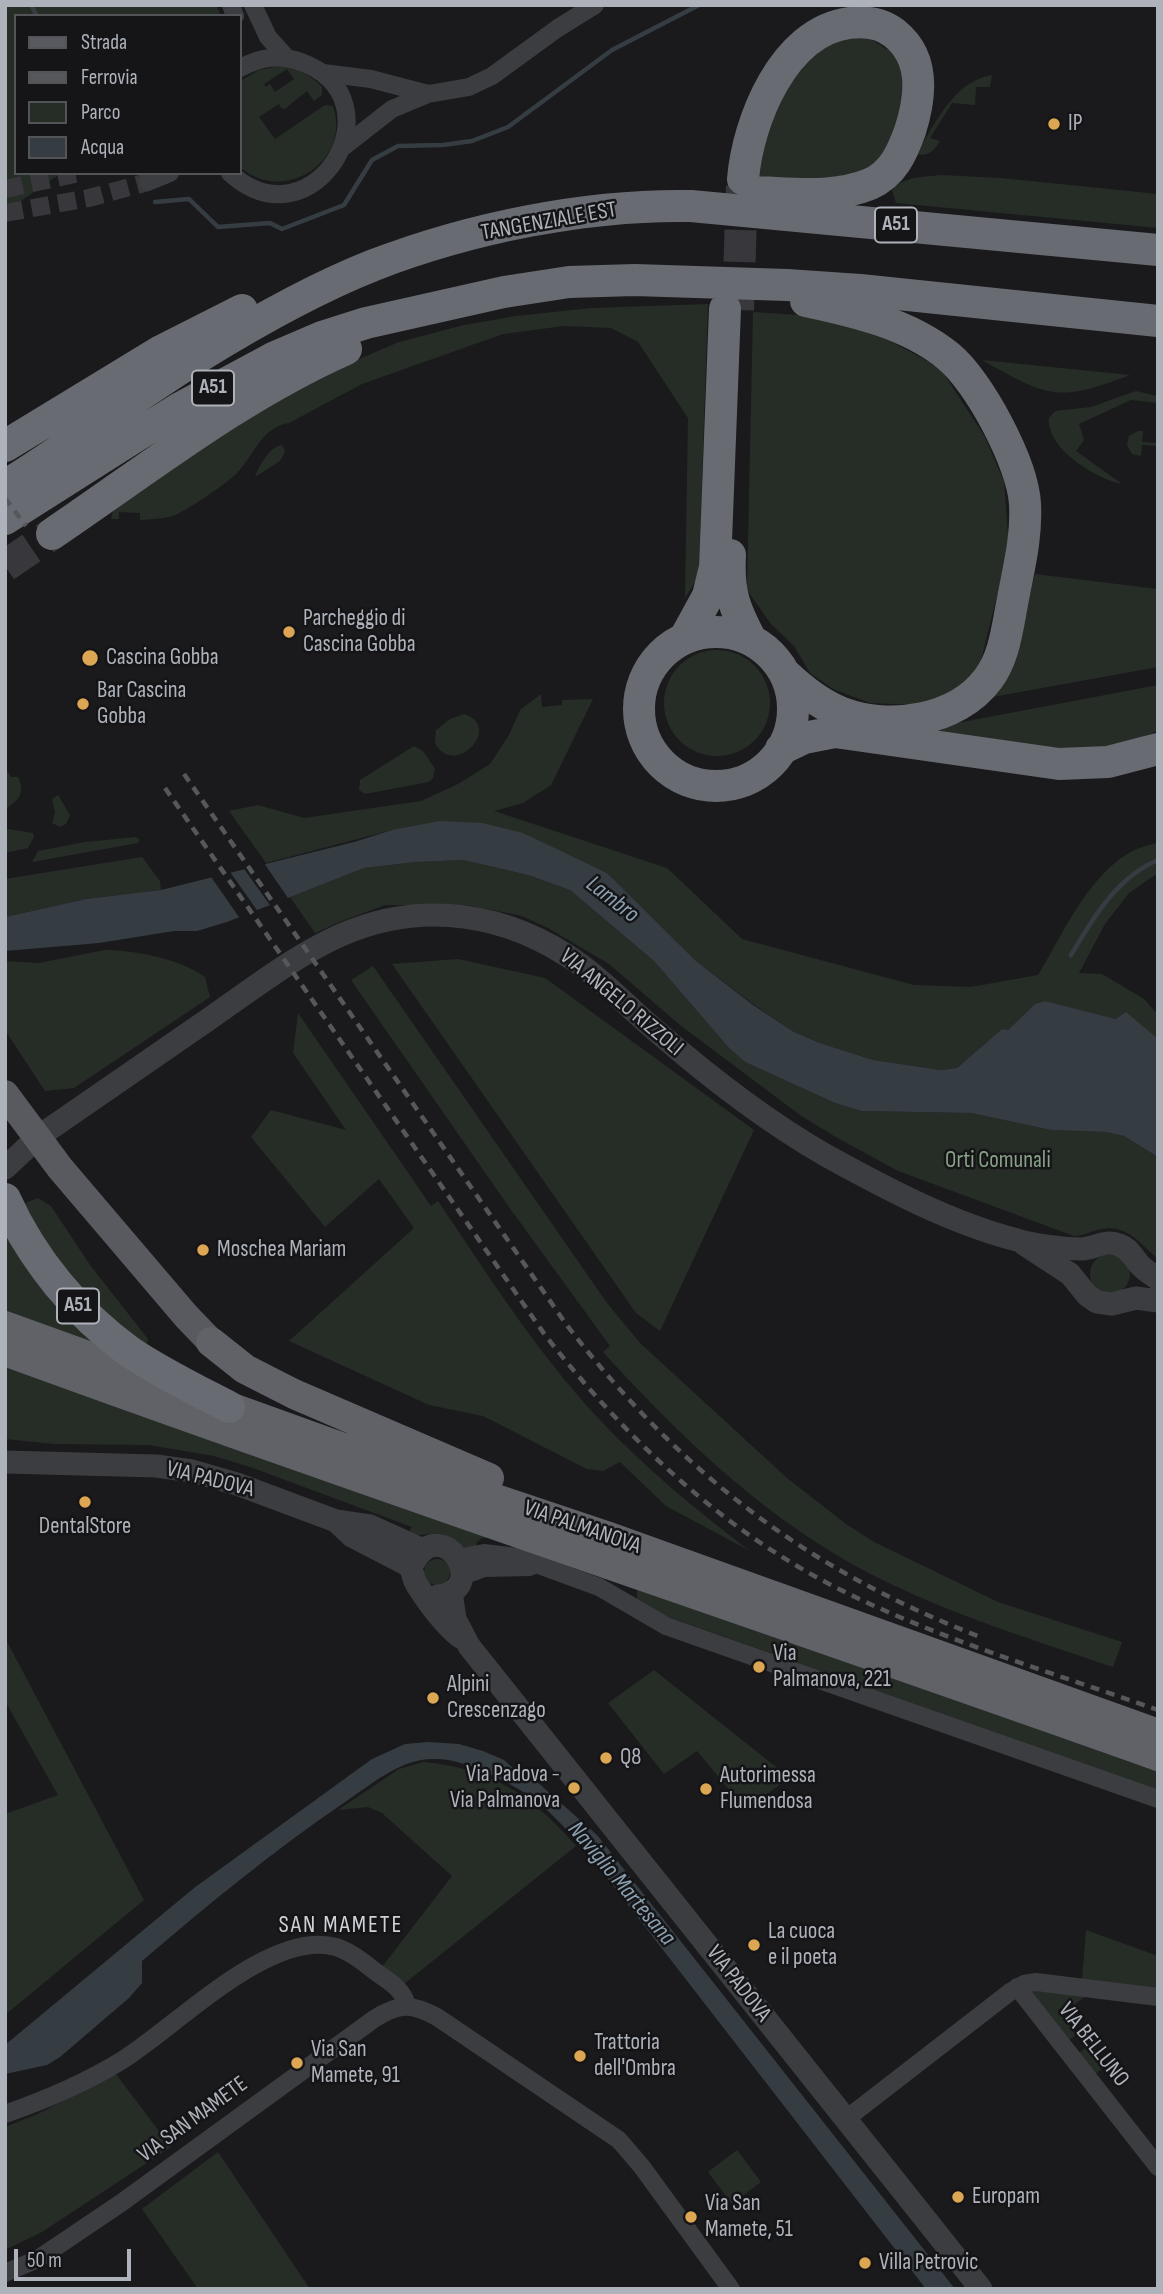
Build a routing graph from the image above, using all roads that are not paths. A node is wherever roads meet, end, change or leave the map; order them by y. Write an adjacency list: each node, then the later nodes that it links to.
1 (253, 5): 4 (street)
2 (595, 5): 7 (street)
3 (829, 5): 12 (highway)
4 (286, 57): 5 (street); 6 (street)
5 (242, 67)
6 (323, 73): 7 (street); 8 (street)
7 (428, 94): 8 (street)
8 (342, 148): 10 (street)
9 (165, 175): 11 (street)
10 (232, 175)
11 (148, 182)
12 (635, 207): 13 (highway, TANGENZIALE EST / A51); 14 (highway, TANGENZIALE EST / A51)
13 (1158, 250)
14 (362, 270): 18 (highway); 19 (highway, TANGENZIALE EST / A51)
15 (730, 300): 16 (highway, A51); 17 (highway, A51); 22 (highway); 23 (highway); 24 (highway)
16 (443, 306): 20 (highway, A51); 21 (highway, A51)
17 (1158, 321)
18 (5, 446)
19 (5, 486)
20 (5, 519)
21 (52, 534)
22 (685, 638): 23 (highway); 26 (highway)
23 (751, 640): 24 (highway)
24 (785, 674): 26 (highway)
25 (1158, 749): 26 (highway)
26 (781, 750)
27 (5, 1094): 28 (main road)
28 (45, 1148): 29 (street, VIA ANGELO RIZZOLI); 31 (street, VIA ANGELO RIZZOLI); 39 (main road)
29 (5, 1168)
30 (8, 1206): 41 (highway, A51)
31 (1019, 1241): 32 (street, VIA ANGELO RIZZOLI); 35 (street, VIA ANGELO RIZZOLI)
32 (1096, 1246): 33 (street, VIA ANGELO RIZZOLI); 35 (street)
33 (1134, 1258): 34 (street, VIA ANGELO RIZZOLI); 36 (street)
34 (1158, 1279)
35 (1082, 1288): 36 (street, VIA ANGELO RIZZOLI)
36 (1121, 1301): 37 (street, VIA ANGELO RIZZOLI)
37 (1158, 1301)
38 (5, 1326): 41 (highway, VIA PALMANOVA)
39 (211, 1342): 45 (highway)
40 (5, 1351): 51 (highway, VIA PALMANOVA)
41 (229, 1407): 45 (highway, VIA PALMANOVA)
42 (5, 1455): 44 (street, VIA PADOVA)
43 (5, 1462): 44 (street, VIA PADOVA)
44 (37, 1463): 46 (street, VIA PADOVA)
45 (609, 1537): 50 (highway, VIA PALMANOVA)
46 (418, 1560): 47 (street); 48 (street, VIA PADOVA)
47 (457, 1575): 48 (street); 49 (street, VIA PADOVA); 52 (street)
48 (423, 1592): 49 (street, VIA PADOVA)
49 (469, 1646): 57 (street, VIA PADOVA)
50 (1158, 1734)
51 (1158, 1756)
52 (1158, 1799)
53 (1017, 1987): 54 (street); 57 (street); 58 (street, VIA BELLUNO)
54 (1158, 1997)
55 (407, 2006): 56 (street); 59 (street, VIA SAN MAMETE); 60 (street)
56 (5, 2114)
57 (846, 2119): 61 (street, VIA PADOVA)
58 (1158, 2167)
59 (5, 2273)
60 (731, 2289)
61 (981, 2289)

